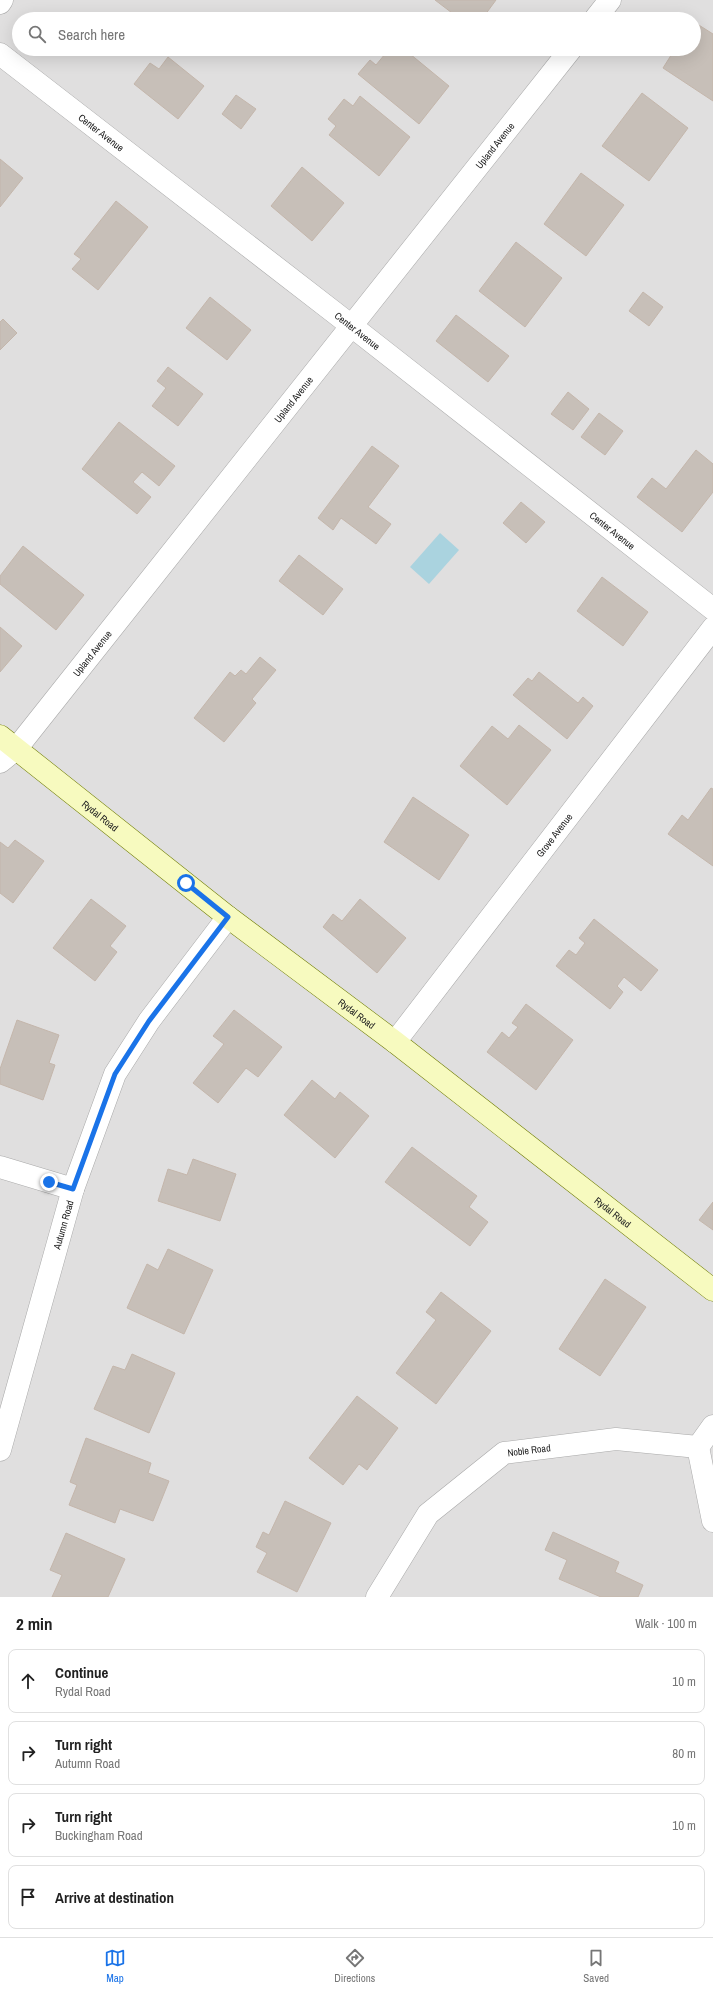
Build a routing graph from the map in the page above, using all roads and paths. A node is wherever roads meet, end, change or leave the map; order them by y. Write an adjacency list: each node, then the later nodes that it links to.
1 (2, 0): 3 (street)
2 (610, 0): 4 (street)
3 (0, 3)
4 (601, 12)
5 (0, 54): 7 (street, Center Avenue)
6 (565, 56): 7 (street, Upland Avenue)
7 (351, 325): 8 (street, Center Avenue); 10 (street, Upland Avenue)
8 (713, 609)
9 (713, 628): 12 (street, Grove Avenue)
10 (5, 749): 11 (street, Rydal Road)
11 (228, 917): 12 (street, Rydal Road); 14 (street, Autumn Road)
12 (395, 1042): 15 (street, Rydal Road)
13 (0, 1167): 14 (street)
14 (73, 1189): 18 (street, Autumn Road)
15 (713, 1290)
16 (713, 1426): 17 (street)
17 (698, 1447): 19 (street); 20 (street, Noble Road)
18 (0, 1450)
19 (713, 1521)
20 (377, 1597)

